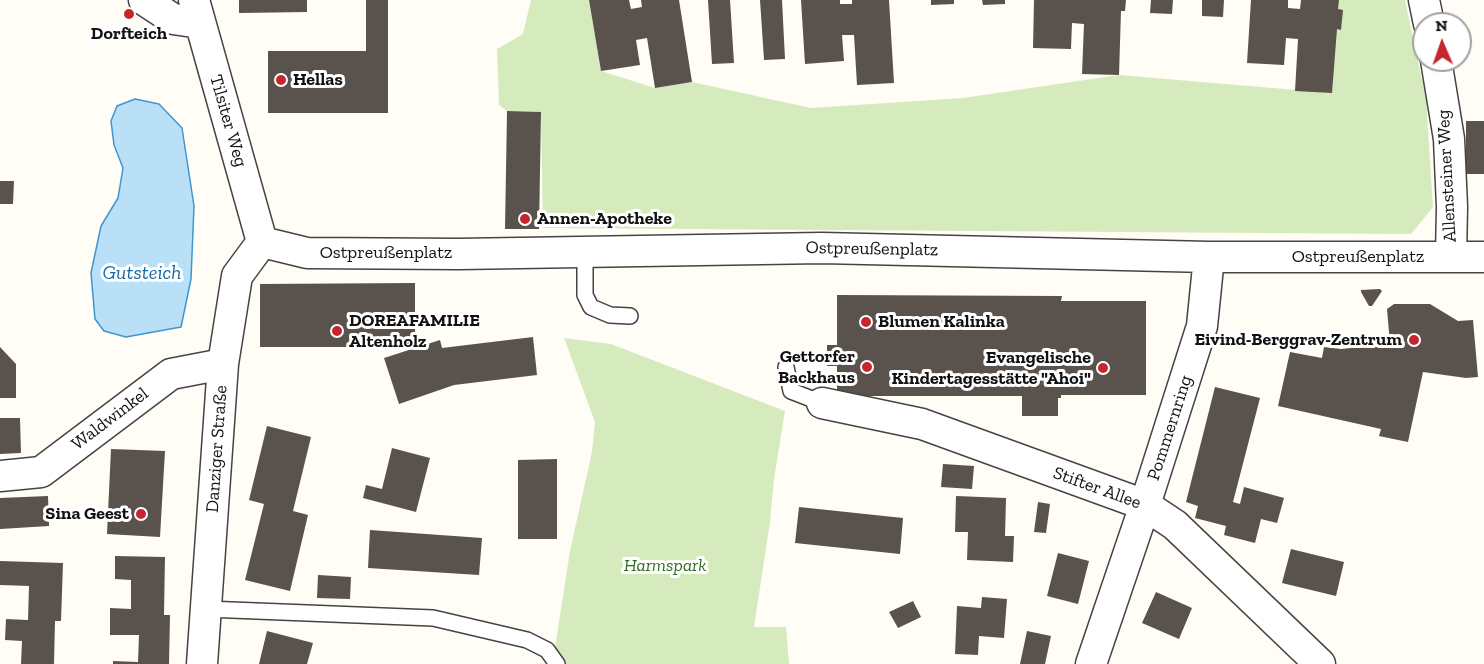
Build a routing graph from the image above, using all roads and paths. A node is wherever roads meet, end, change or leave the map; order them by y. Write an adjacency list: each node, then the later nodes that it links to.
1 (144, 0): 2 (street)
2 (197, 11): 4 (street, Tilsiter Weg)
3 (1438, 72): 7 (street, Allensteiner Weg)
4 (262, 242): 5 (street, Ostpreußenplatz); 10 (street, Danziger Straße)
5 (585, 250): 6 (street, Ostpreußenplatz); 9 (lane)
6 (1209, 256): 7 (street, Ostpreußenplatz); 14 (street, Pommernring)
7 (1451, 256): 8 (street, Ostpreußenplatz)
8 (1484, 257)
9 (630, 316)
10 (223, 364): 13 (street, Waldwinkel); 15 (street, Danziger Straße)
11 (786, 367): 12 (lane)
12 (822, 403): 14 (street, Stifter Allee)
13 (0, 476)
14 (1145, 505): 18 (street, Pommernring); 19 (street, Stifter Allee)
15 (206, 609): 16 (street, Danziger Straße); 17 (lane)
16 (202, 664)
17 (557, 664)
18 (1090, 664)
19 (1320, 664)

